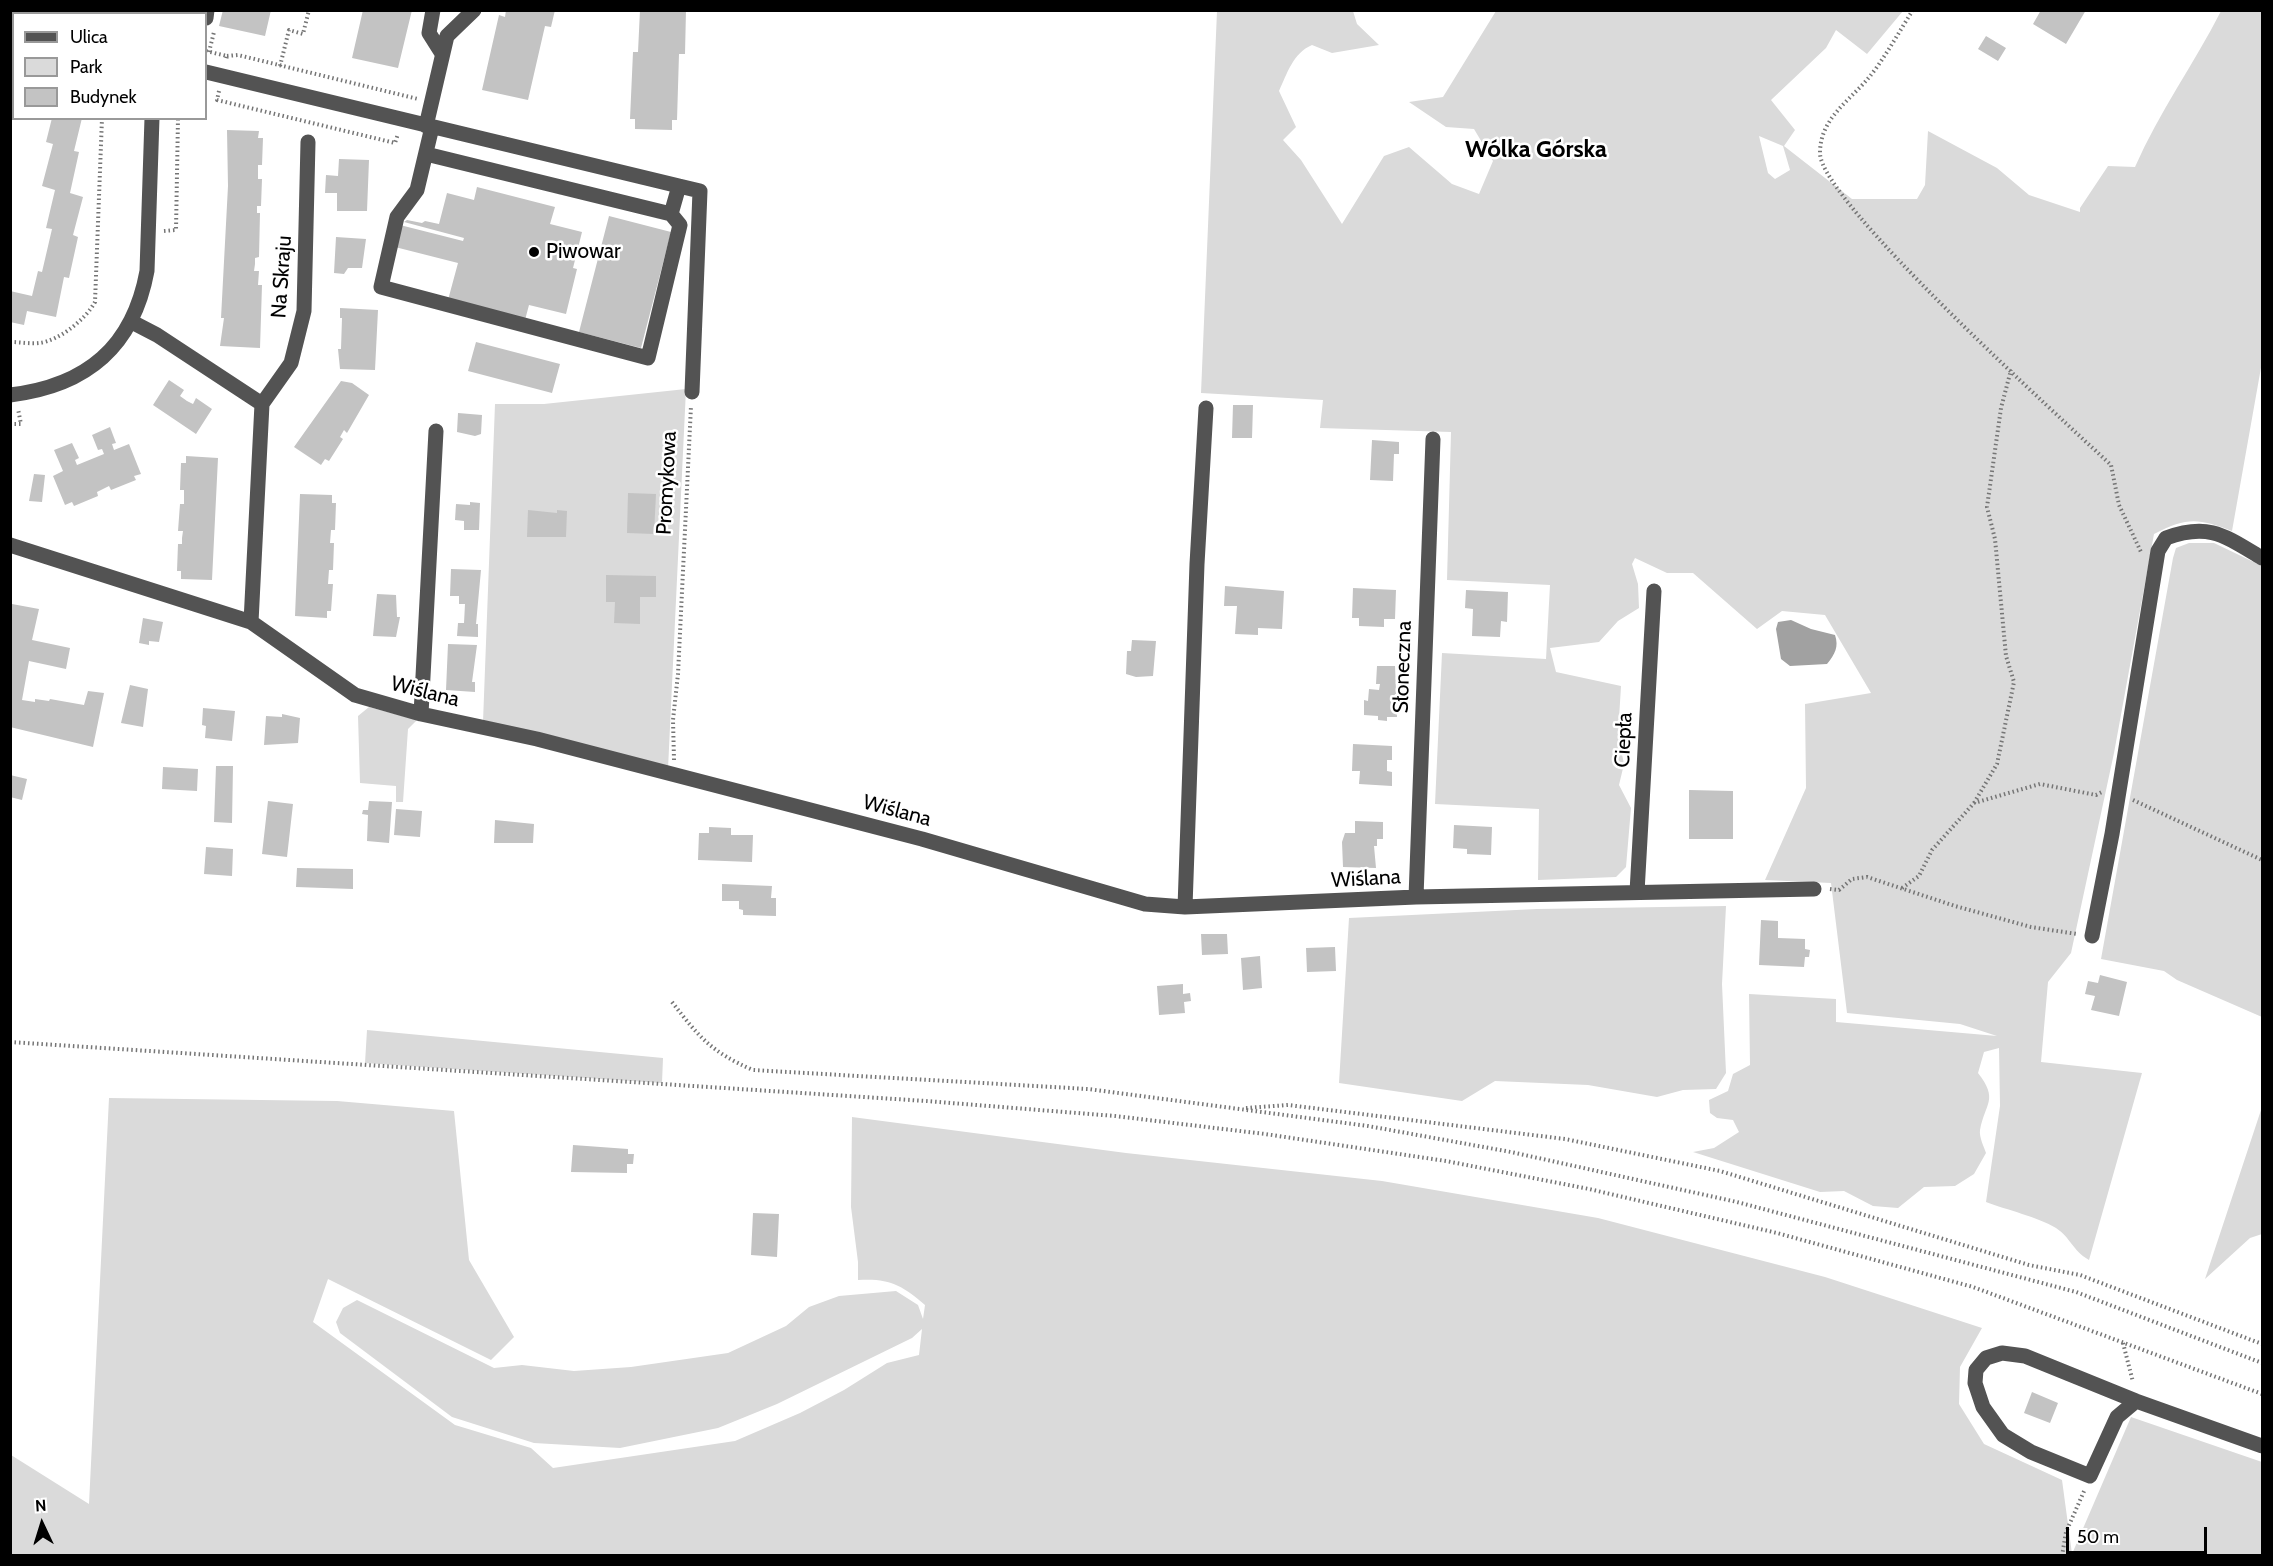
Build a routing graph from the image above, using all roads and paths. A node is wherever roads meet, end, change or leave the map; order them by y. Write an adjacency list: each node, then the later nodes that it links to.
1 (309, 10): 7 (path)
2 (433, 10): 5 (street)
3 (474, 10): 5 (street)
4 (1913, 10): 19 (path)
5 (441, 52): 9 (street)
6 (227, 56): 7 (path)
7 (280, 66): 9 (path)
8 (207, 72): 12 (street)
9 (430, 102): 12 (street)
10 (102, 120): 18 (path)
11 (152, 120): 17 (street)
12 (429, 126): 14 (street); 15 (street)
13 (308, 142): 22 (street, Na Skraju)
14 (426, 154): 16 (street); 16 (street)
15 (679, 186): 16 (street); 20 (street)
16 (671, 214)
17 (132, 322): 21 (street); 22 (street)
18 (10, 342)
19 (2010, 370): 28 (path); 34 (path)
20 (692, 392): 32 (path, Promykowa)
21 (10, 395)
22 (262, 404): 30 (street)
23 (1206, 408): 40 (street)
24 (436, 431): 31 (street)
25 (1433, 439): 39 (street, Słoneczna)
26 (10, 545): 30 (street, Wiślana)
27 (2262, 558): 28 (street)
28 (2155, 573): 33 (street)
29 (1654, 591): 38 (street, Ciepła)
30 (251, 622): 31 (street, Wiślana)
31 (421, 714): 32 (street, Wiślana)
32 (675, 776): 40 (street, Wiślana)
33 (2119, 793): 34 (path); 35 (path); 41 (street)
34 (1974, 803): 36 (path)
35 (2262, 860)
36 (1902, 888): 37 (path); 41 (path)
37 (1814, 889): 38 (street, Wiślana)
38 (1637, 892): 39 (street, Wiślana)
39 (1416, 897): 40 (street, Wiślana)
40 (1185, 907)
41 (2092, 936)
42 (672, 1002): 44 (path)
43 (10, 1042): 45 (path)
44 (1237, 1108): 46 (path); 47 (path)
45 (2123, 1342): 48 (path); 49 (path)
46 (2262, 1344)
47 (2262, 1362)
48 (2262, 1394)
49 (2136, 1401): 50 (street); 51 (street); 51 (street)
50 (2262, 1446)
51 (2090, 1476): 52 (path)
52 (2062, 1556)

